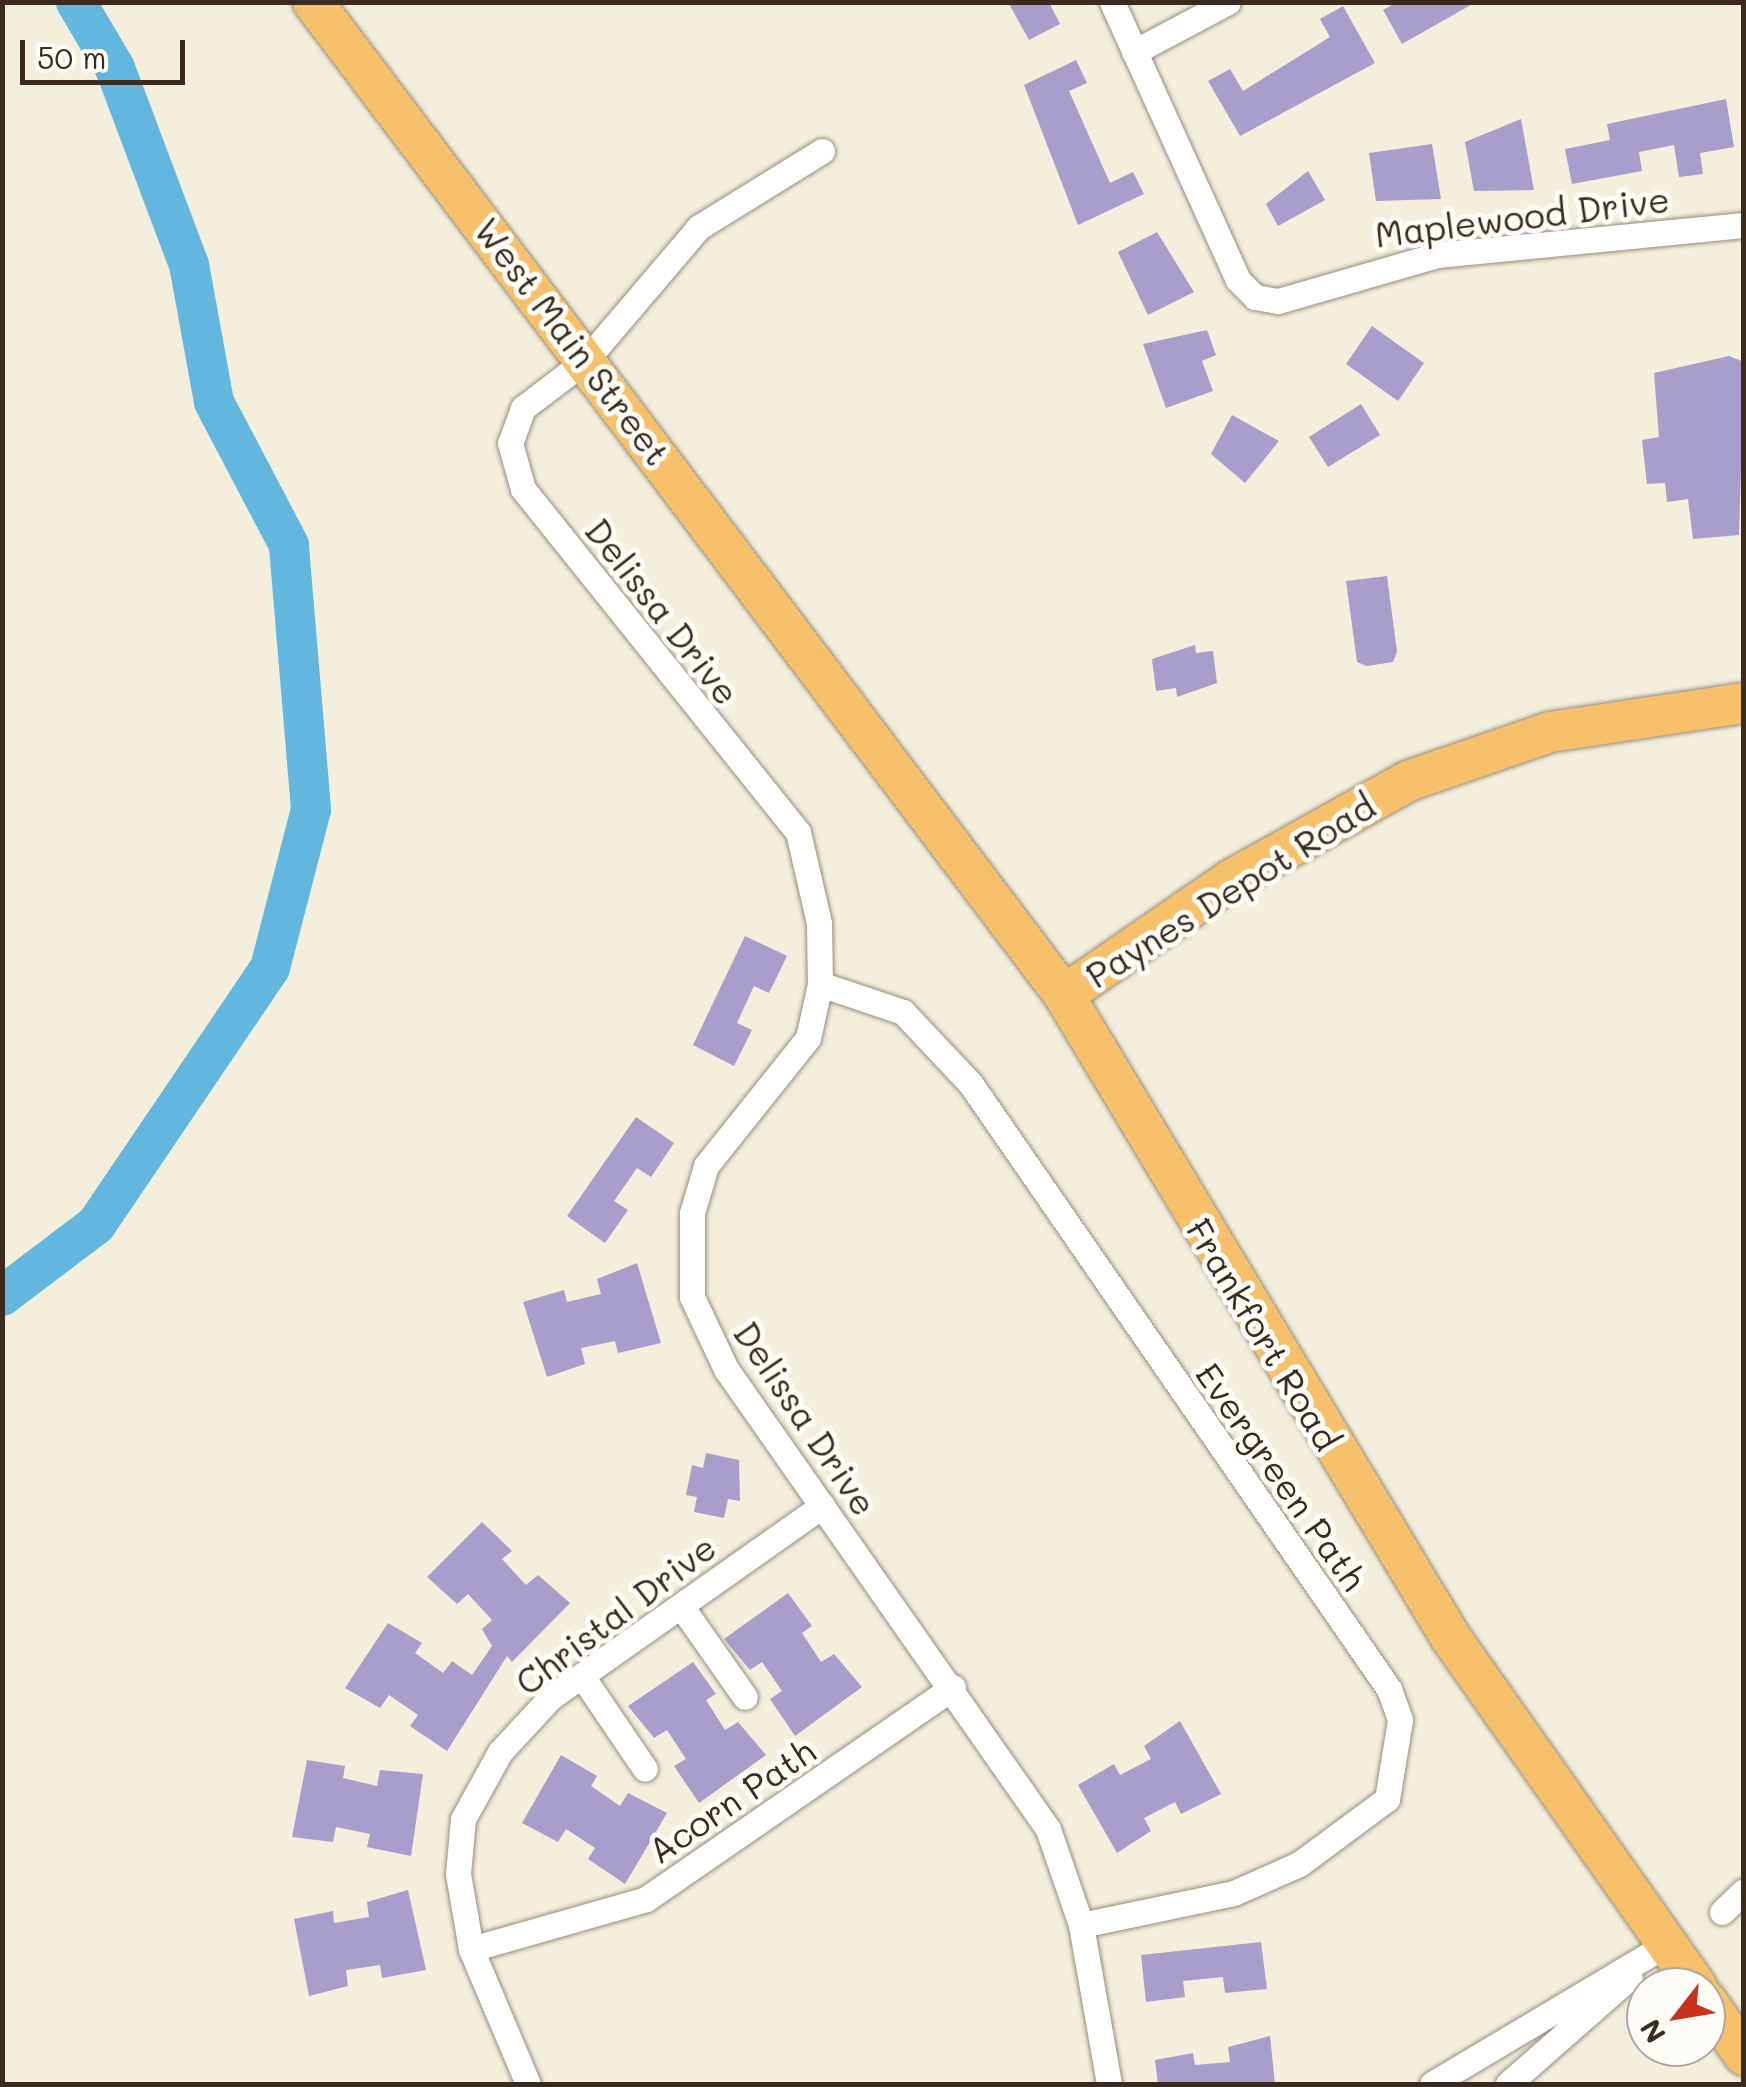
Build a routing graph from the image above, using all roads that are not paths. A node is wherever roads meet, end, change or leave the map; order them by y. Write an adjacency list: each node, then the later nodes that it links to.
1 (312, 2): 7 (main road, West Main Street)
2 (1112, 2): 4 (street)
3 (1228, 2): 4 (street)
4 (1134, 52): 6 (street, Maplewood Drive)
5 (822, 151): 7 (street)
6 (1744, 225)
7 (586, 360): 8 (main road, West Main Street); 10 (street, Delissa Drive)
8 (832, 681): 11 (main road, Frankfort Road)
9 (1744, 703): 11 (main road, Paynes Depot Road)
10 (820, 984): 12 (street, Delissa Drive); 20 (street, Evergreen Path)
11 (1064, 994): 21 (main road, Frankfort Road)
12 (822, 1506): 13 (street, Christal Drive); 15 (street, Delissa Drive)
13 (680, 1606): 14 (street, Christal Drive); 16 (street)
14 (582, 1676): 17 (street); 22 (street, Christal Drive)
15 (953, 1687): 20 (street, Delissa Drive); 22 (street, Acorn Path)
16 (745, 1697)
17 (645, 1768)
18 (1744, 1891): 19 (street)
19 (1744, 1902)
20 (1080, 1924): 27 (street, Delissa Drive)
21 (1667, 1944): 23 (main road, Frankfort Road); 28 (street); 29 (street)
22 (471, 1950): 26 (street, Christal Drive)
23 (1683, 1967)
24 (1726, 2029): 25 (main road)
25 (1744, 2055)
26 (528, 2084)
27 (1109, 2084)
28 (1432, 2084)
29 (1508, 2084)

